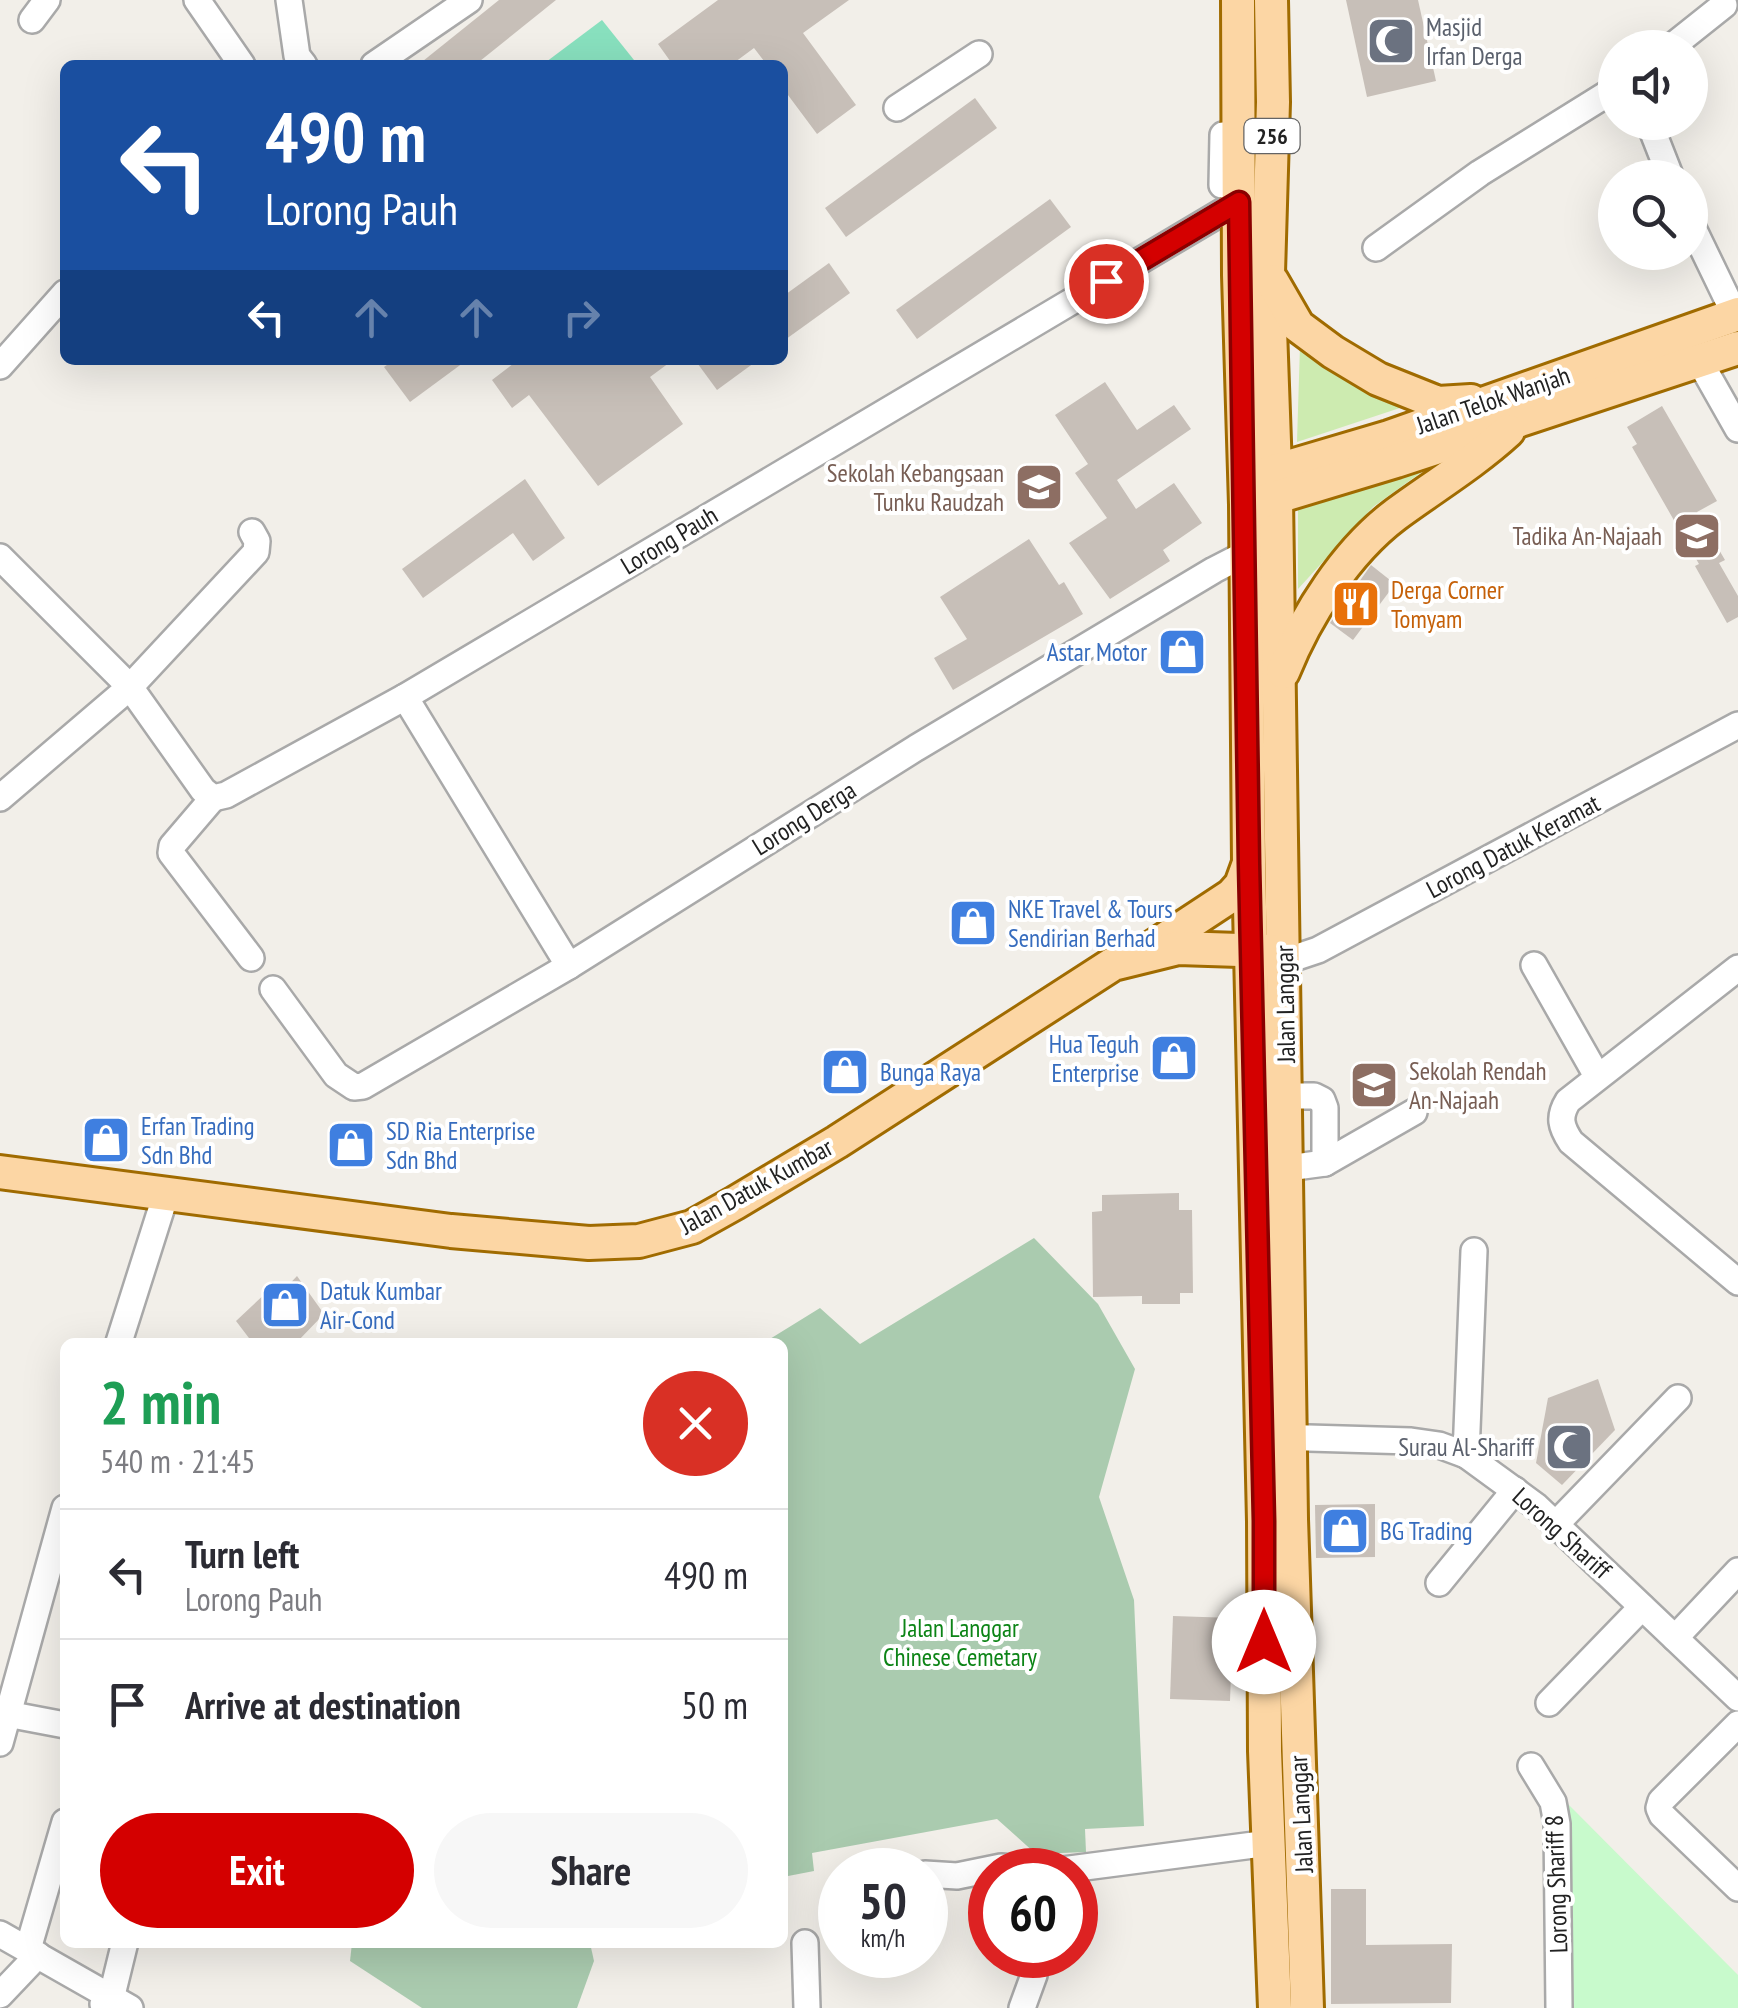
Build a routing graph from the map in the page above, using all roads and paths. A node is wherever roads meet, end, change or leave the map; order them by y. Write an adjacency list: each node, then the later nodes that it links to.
1 (197, 0): 10 (street)
2 (290, 0): 11 (street)
3 (468, 0): 12 (street)
4 (1225, 0): 15 (street)
5 (1238, 0): 15 (main road, Jalan Langgar / 256)
6 (1271, 0): 18 (main road, Jalan Langgar / 256)
7 (1724, 5): 8 (street)
8 (1693, 30)
9 (979, 54): 14 (street)
10 (239, 60)
11 (300, 60)
12 (381, 60)
13 (1598, 100): 16 (street)
14 (897, 108)
15 (1231, 193): 26 (main road, Jalan Langgar / 256); 32 (street, Lorong Pauh)
16 (1376, 248)
17 (1708, 258): 20 (street)
18 (1268, 273): 24 (main road); 26 (main road, Jalan Langgar / 256)
19 (60, 299): 23 (street)
20 (1736, 315): 24 (main road, Jalan Telok Wanjah)
21 (1738, 348): 22 (main road, Jalan Telok Wanjah)
22 (1700, 362): 24 (main road, Jalan Telok Wanjah); 25 (street)
23 (0, 366)
24 (1513, 408): 26 (main road, Jalan Telok Wanjah); 30 (main road)
25 (1738, 428)
26 (1260, 489): 28 (main road, Jalan Langgar / 256); 30 (main road, Jalan Langgar / 256)
27 (252, 532): 31 (street)
28 (1247, 553): 36 (main road, Jalan Langgar / 256); 41 (street, Lorong Derga)
29 (0, 557): 31 (street)
30 (1278, 682): 37 (main road, Jalan Langgar / 256)
31 (130, 688): 34 (street); 35 (street)
32 (405, 697): 35 (street, Lorong Pauh); 41 (street)
33 (1738, 725): 37 (street, Lorong Datuk Keramat)
34 (0, 798)
35 (214, 798): 38 (street)
36 (1249, 864): 37 (main road, Jalan Langgar / 256); 39 (main road)
37 (1274, 954): 39 (main road, Jalan Datuk Kumbar); 45 (main road, Jalan Langgar / 256); 55 (main road, Jalan Langgar / 256)
38 (251, 958)
39 (1113, 964): 50 (main road, Jalan Datuk Kumbar)
40 (1534, 965): 44 (street)
41 (569, 966): 43 (street, Lorong Derga)
42 (1738, 968): 44 (street)
43 (273, 990)
44 (1604, 1070): 52 (street)
45 (1287, 1096): 47 (street); 48 (main road, Jalan Langgar / 256)
46 (1414, 1112): 47 (street)
47 (1325, 1164): 48 (street)
48 (1288, 1168): 55 (main road, Jalan Langgar / 256)
49 (0, 1172): 50 (main road, Jalan Datuk Kumbar)
50 (166, 1194): 53 (street)
51 (1474, 1252): 56 (street)
52 (1738, 1282)
53 (120, 1338)
54 (1678, 1398): 58 (street)
55 (1277, 1437): 56 (street, Lorong Shariff); 73 (main road, Jalan Langgar / 256); 86 (main road, Jalan Langgar / 256)
56 (1466, 1454): 57 (street, Lorong Shariff)
57 (1515, 1490): 58 (street, Lorong Shariff); 61 (street)
58 (1556, 1524): 62 (street, Lorong Shariff)
59 (60, 1532): 65 (street)
60 (1738, 1571): 63 (street)
61 (1439, 1583)
62 (1642, 1607): 63 (street, Lorong Shariff); 67 (street)
63 (1676, 1638): 66 (street, Lorong Shariff)
64 (0, 1641): 65 (street)
65 (26, 1646): 70 (street)
66 (1738, 1698)
67 (1549, 1703)
68 (1738, 1724): 75 (street)
69 (60, 1725): 70 (street)
70 (2, 1731)
71 (1531, 1766): 87 (street, Lorong Shariff 8)
72 (60, 1842): 79 (street)
73 (1269, 1843): 74 (street); 85 (main road, Jalan Langgar / 256)
74 (1098, 1865)
75 (1738, 1888)
76 (0, 1934): 79 (street)
77 (805, 1943): 83 (street)
78 (124, 1948): 82 (street)
79 (33, 1952): 81 (street); 82 (street)
80 (1033, 1978): 84 (street)
81 (0, 1995)
82 (114, 2004)
83 (807, 2008)
84 (1022, 2008)
85 (1274, 2008)
86 (1306, 2008)
87 (1559, 2008)

